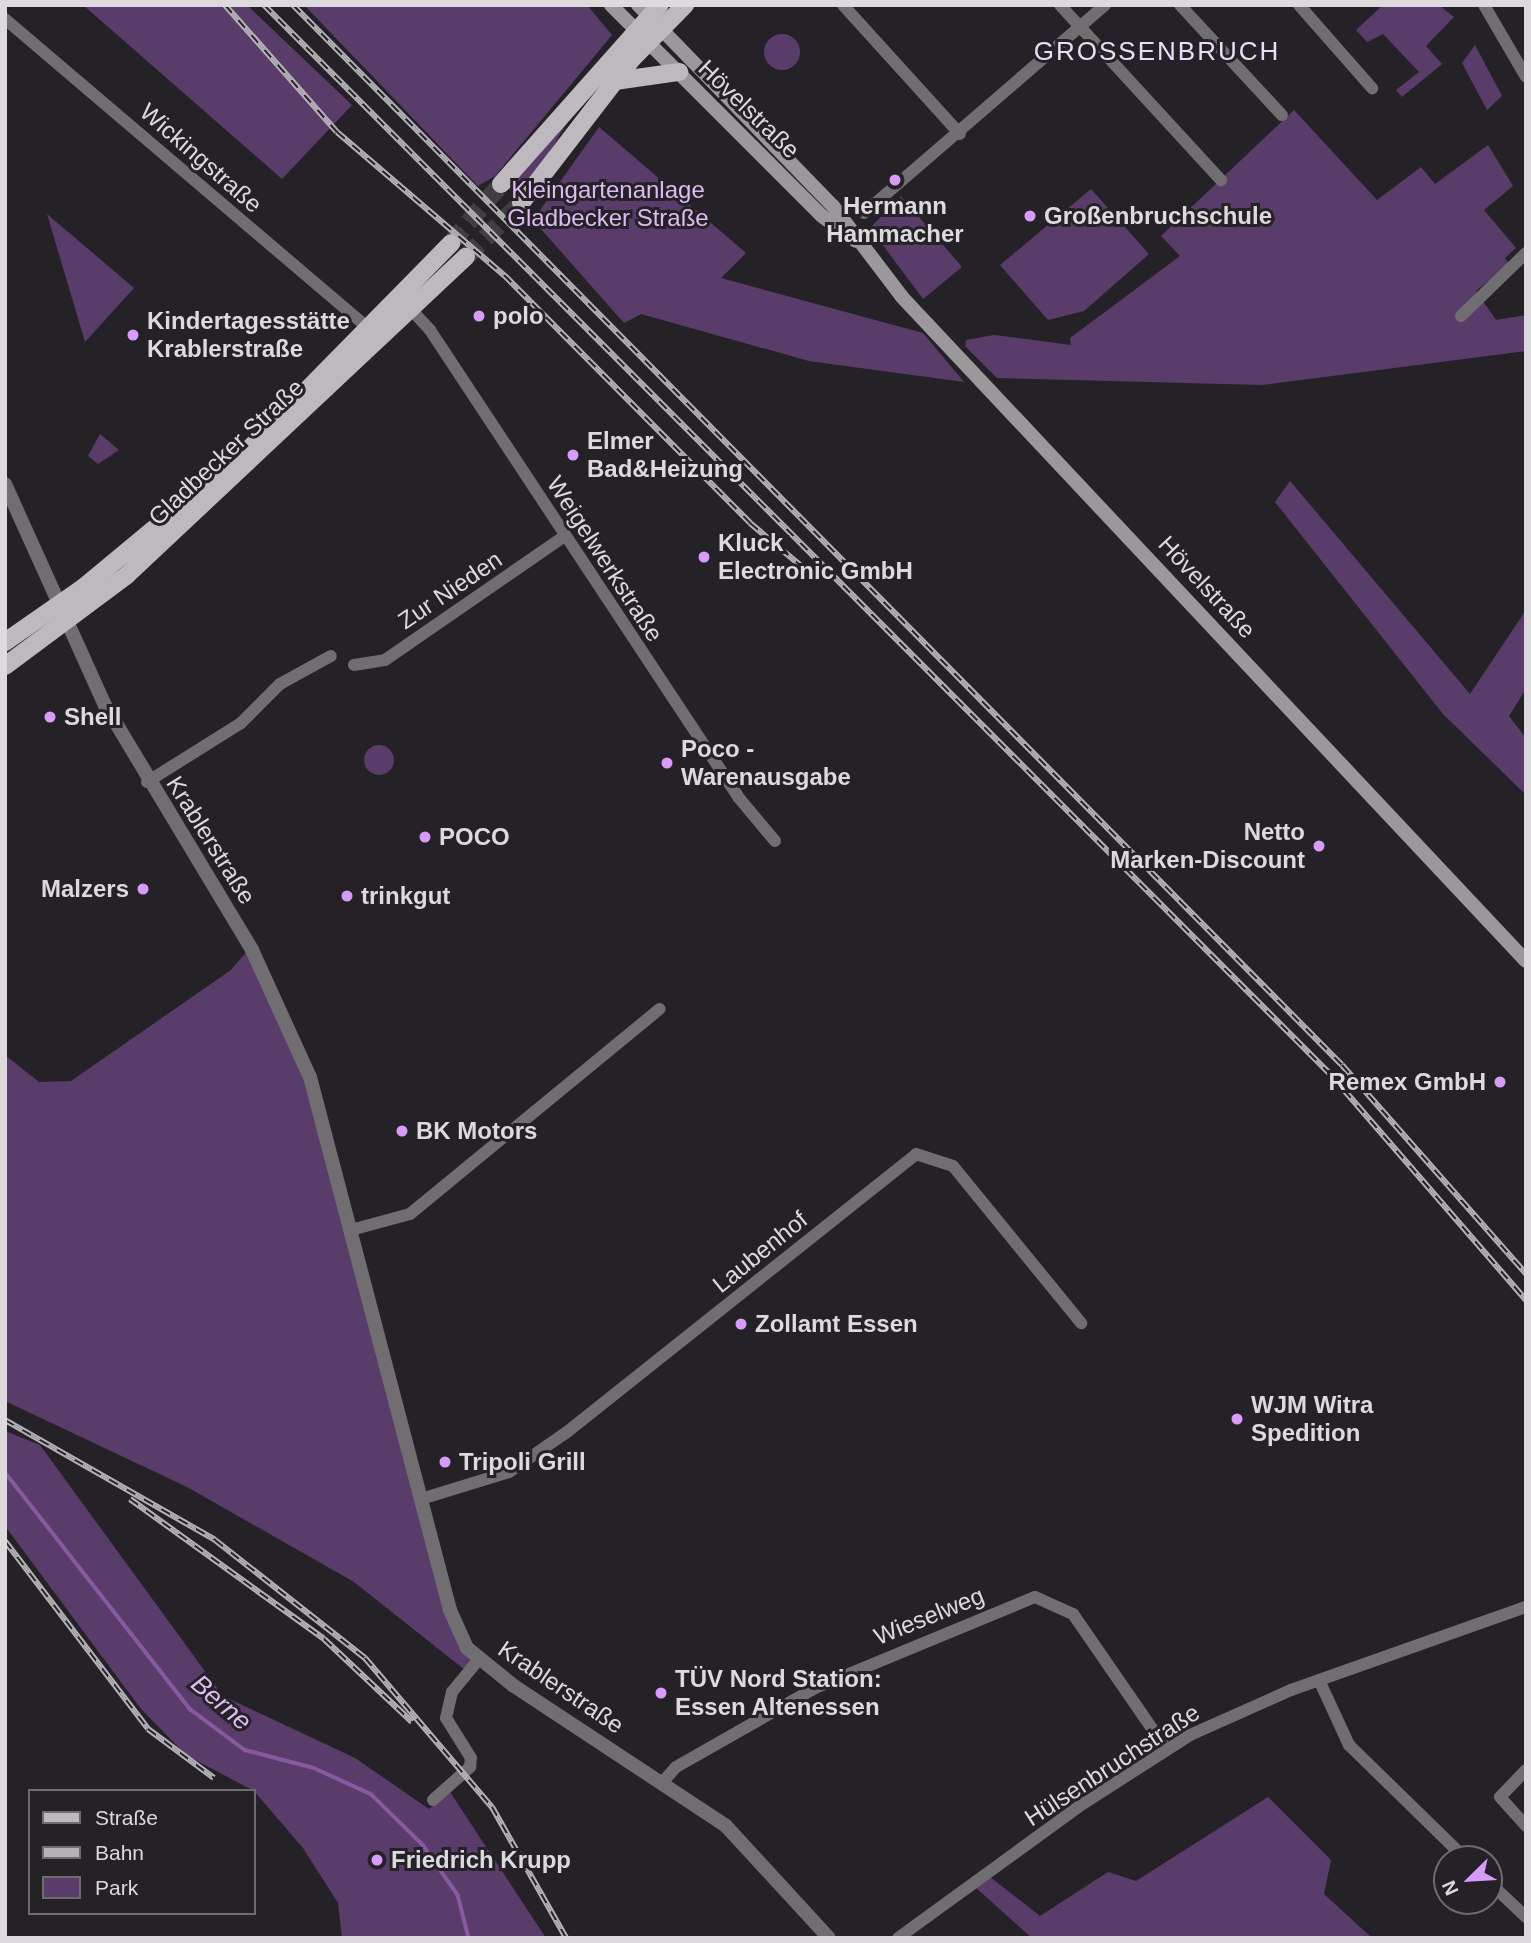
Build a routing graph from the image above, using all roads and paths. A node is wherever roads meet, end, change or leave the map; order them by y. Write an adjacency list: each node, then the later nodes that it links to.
1 (611, 5): 12 (main road, Hövelstraße)
2 (685, 5): 9 (main road)
3 (843, 5): 18 (street)
4 (1060, 5): 11 (street)
5 (1104, 5): 11 (street)
6 (1180, 5): 17 (street)
7 (1299, 5): 16 (street)
8 (1484, 5): 14 (street)
9 (652, 14): 12 (main road); 23 (main road, Hövelstraße)
10 (5, 19): 29 (street, Wickingstraße)
11 (1080, 27): 18 (street); 19 (street)
12 (642, 36): 13 (main road, Hövelstraße); 15 (main road); 20 (main road)
13 (679, 72): 15 (main road); 23 (main road, Hövelstraße)
14 (1526, 77)
15 (615, 81): 21 (main road)
16 (1373, 88)
17 (1282, 115)
18 (960, 134): 22 (street)
19 (1221, 180)
20 (502, 184)
21 (521, 203)
22 (864, 213)
23 (857, 242): 40 (main road, Hövelstraße)
24 (451, 243): 27 (main road, Gladbecker Straße)
25 (1526, 253): 28 (street)
26 (466, 257): 27 (main road, Gladbecker Straße)
27 (407, 304): 29 (main road, Gladbecker Straße); 31 (street, Weigelwerkstraße); 33 (main road, Gladbecker Straße)
28 (1461, 316)
29 (369, 329): 32 (main road, Gladbecker Straße)
30 (6, 493): 32 (street, Krablerstraße)
31 (565, 536): 37 (street, Zur Nieden); 39 (street, Weigelwerkstraße)
32 (57, 606): 33 (street, Krablerstraße); 34 (main road, Gladbecker Straße)
33 (66, 624): 36 (main road, Gladbecker Straße); 38 (street, Krablerstraße)
34 (5, 642)
35 (331, 656): 38 (street)
36 (5, 666)
37 (354, 666)
38 (148, 782): 42 (street, Krablerstraße)
39 (775, 841)
40 (1526, 961)
41 (660, 1009): 42 (street)
42 (351, 1230): 44 (street, Krablerstraße)
43 (1081, 1323): 44 (street, Laubenhof)
44 (421, 1499): 46 (street, Krablerstraße)
45 (1526, 1607): 47 (street, Hülsenbruchstraße)
46 (479, 1659): 50 (street, Krablerstraße); 51 (street)
47 (1319, 1680): 48 (street, Hülsenbruchstraße); 53 (street)
48 (1166, 1749): 50 (street, Wieselweg); 57 (street, Hülsenbruchstraße)
49 (1526, 1770): 52 (street)
50 (662, 1783): 56 (street, Krablerstraße)
51 (433, 1800)
52 (1526, 1826)
53 (1452, 1845)
54 (1503, 1895): 55 (street)
55 (1526, 1917)
56 (829, 1938)
57 (898, 1938)

